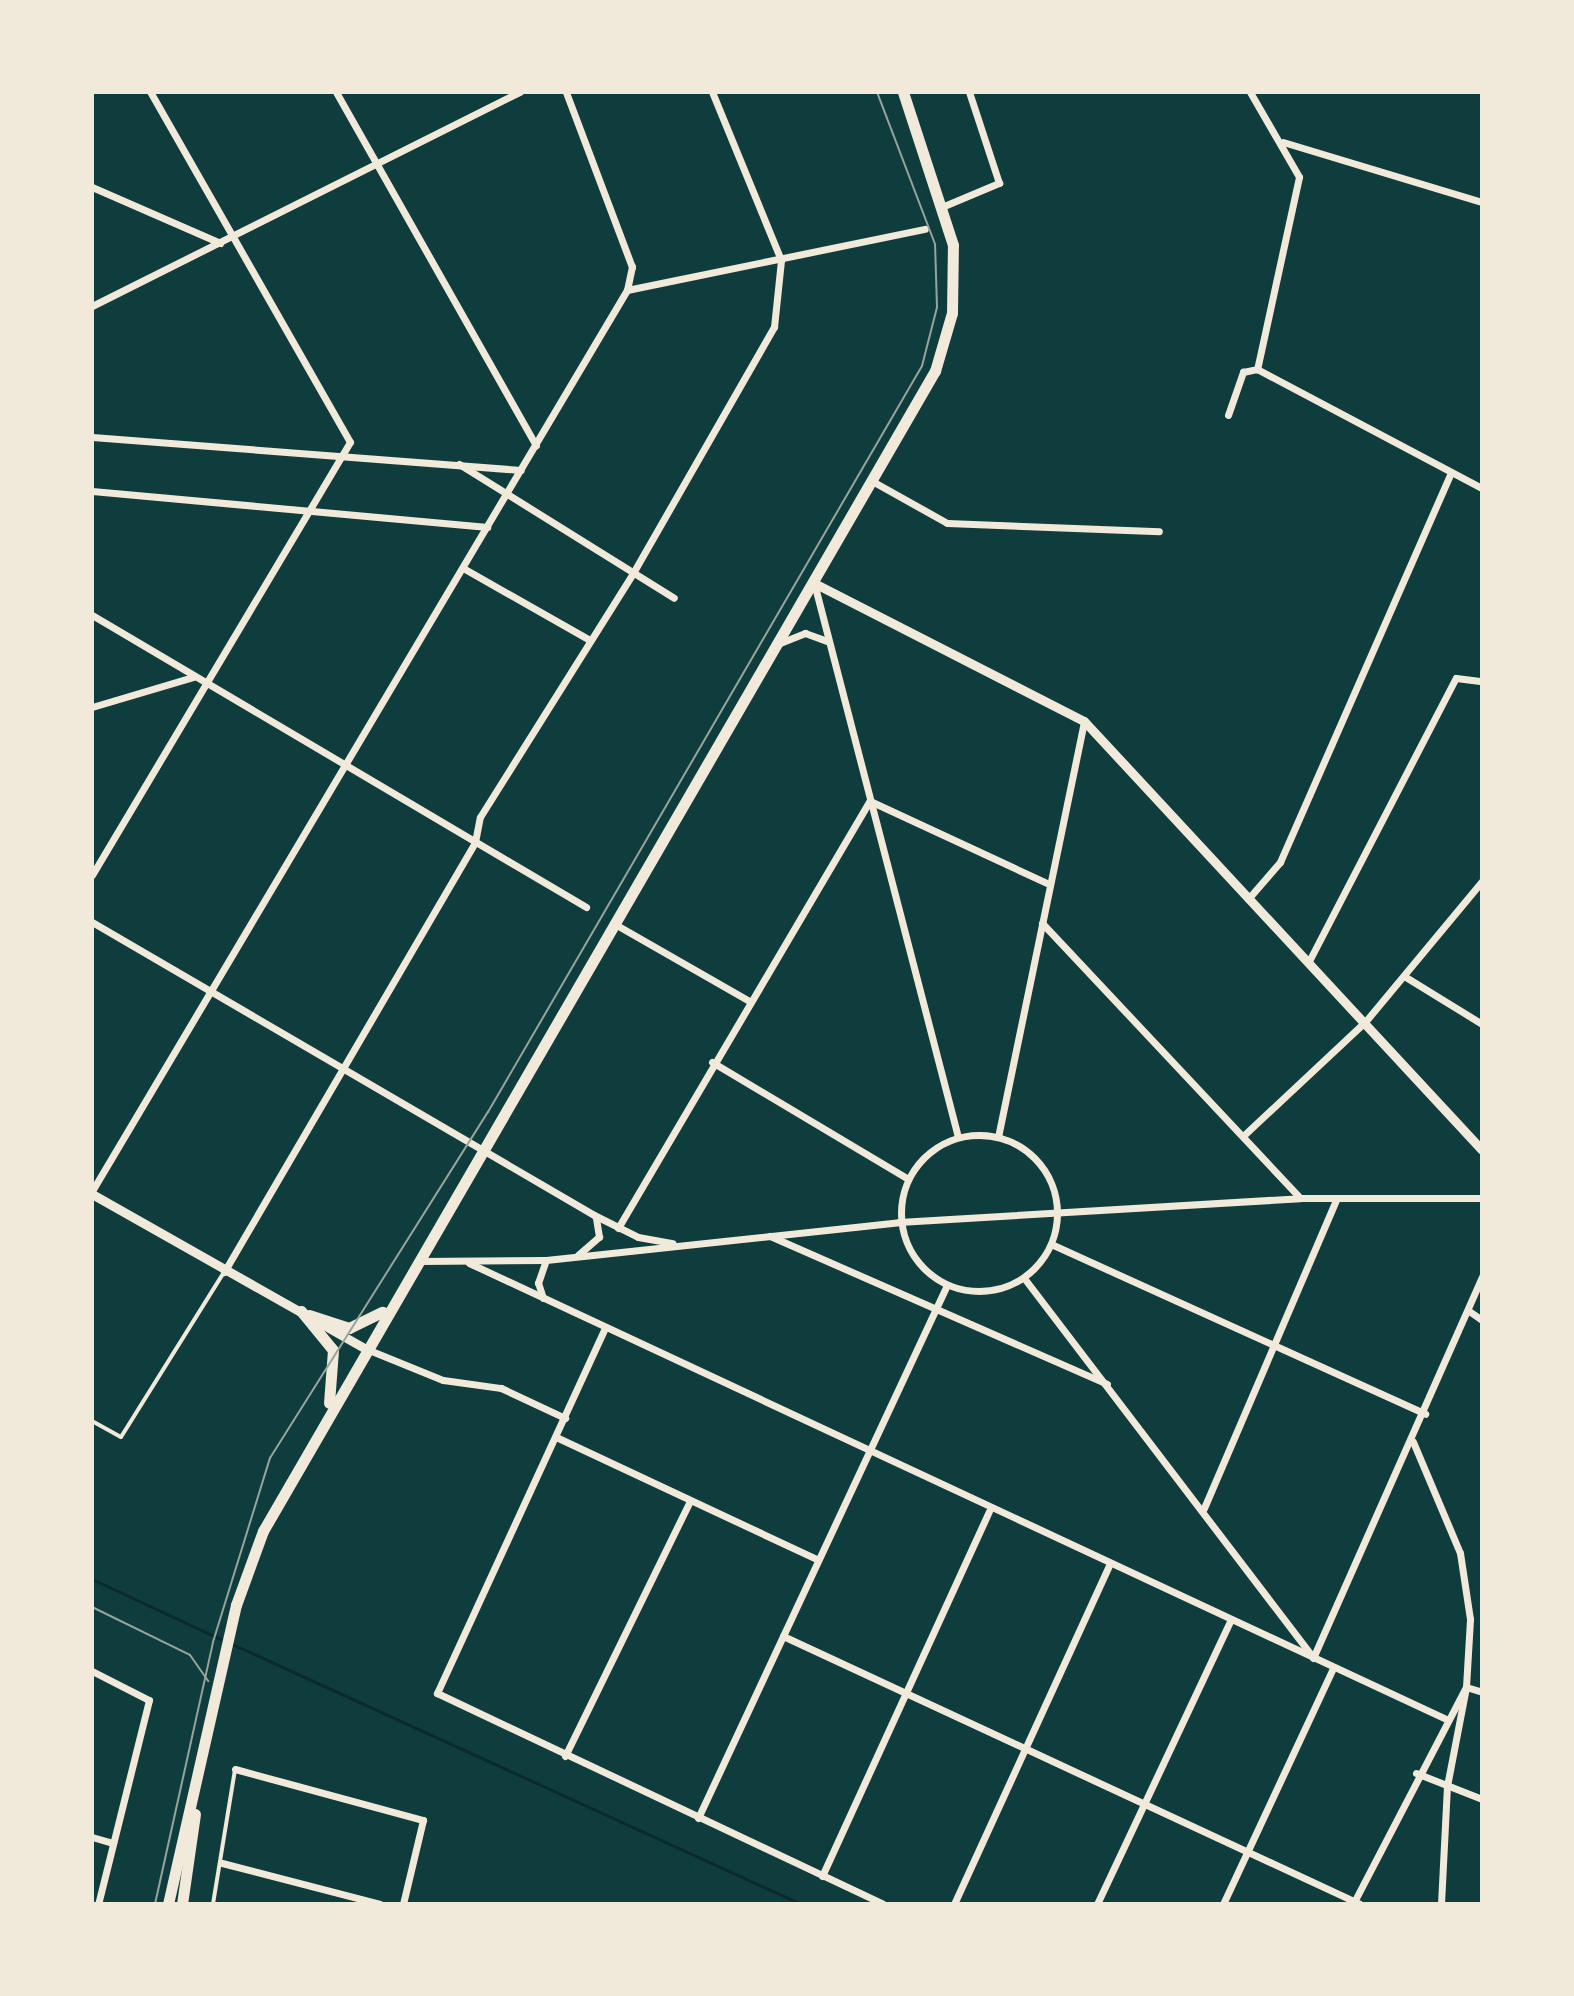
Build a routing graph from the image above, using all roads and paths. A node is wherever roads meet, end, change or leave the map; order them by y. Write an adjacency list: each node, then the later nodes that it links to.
1 (150, 92): 15 (street)
2 (336, 92): 10 (street)
3 (520, 92): 10 (street)
4 (566, 92): 18 (street)
5 (712, 92): 17 (street)
6 (903, 92): 13 (main road)
7 (969, 92): 13 (street)
8 (1250, 92): 9 (street)
9 (1281, 142): 12 (street); 20 (street)
10 (377, 164): 15 (street); 23 (street)
11 (92, 187): 16 (street)
12 (1482, 202)
13 (944, 206): 28 (main road)
14 (925, 229): 17 (street)
15 (232, 237): 16 (street); 24 (street)
16 (220, 243): 19 (street)
17 (781, 260): 18 (street); 36 (street)
18 (627, 290): 23 (street)
19 (92, 306)
20 (1257, 369): 21 (street); 27 (street)
21 (1228, 415)
22 (92, 437): 24 (street)
23 (536, 445): 26 (street)
24 (346, 456): 25 (street); 32 (street)
25 (456, 461): 26 (street); 31 (street)
26 (521, 470): 31 (street)
27 (1451, 473): 29 (street); 54 (street)
28 (872, 481): 34 (street); 37 (main road)
29 (1482, 488)
30 (92, 491): 32 (street)
31 (505, 497): 33 (street); 36 (street)
32 (313, 512): 33 (street); 45 (street)
33 (487, 527): 35 (street)
34 (1159, 531)
35 (463, 568): 40 (street); 48 (street)
36 (633, 573): 38 (street); 40 (street)
37 (814, 583): 41 (street); 42 (main road); 47 (street)
38 (674, 598)
39 (92, 615): 43 (street)
40 (588, 639): 50 (street)
41 (829, 643): 42 (street); 49 (street)
42 (778, 644): 57 (main road)
43 (194, 677): 45 (street); 46 (street)
44 (1482, 681): 59 (street)
45 (209, 686): 48 (street); 51 (street)
46 (92, 707)
47 (1084, 721): 53 (street); 54 (street)
48 (346, 767): 50 (street); 61 (street)
49 (870, 801): 53 (street); 62 (street); 68 (street)
50 (475, 842): 55 (street); 66 (street)
51 (92, 875)
52 (1482, 881): 60 (street)
53 (1049, 884): 58 (street)
54 (1248, 899): 59 (street)
55 (586, 907)
56 (92, 922): 61 (street)
57 (613, 923): 62 (street); 71 (main road)
58 (1042, 923): 67 (street); 69 (street)
59 (1308, 963): 63 (street)
60 (1404, 976): 63 (street); 64 (street)
61 (210, 993): 66 (street); 73 (street)
62 (749, 1001): 65 (street)
63 (1365, 1022): 67 (street); 70 (street)
64 (1482, 1024)
65 (712, 1062): 72 (street); 80 (street)
66 (339, 1071): 71 (street); 88 (street)
67 (1243, 1136): 74 (street)
68 (958, 1137): 69 (street); 72 (street)
69 (998, 1137): 77 (street)
70 (1480, 1150)
71 (481, 1152): 78 (street); 86 (main road)
72 (908, 1179): 79 (street)
73 (92, 1193): 88 (street)
74 (1300, 1198): 75 (street); 77 (street)
75 (1337, 1198): 76 (street); 99 (street)
76 (1482, 1198)
77 (1058, 1212): 79 (street); 83 (street)
78 (594, 1215): 80 (street); 84 (street)
79 (901, 1222): 81 (street); 91 (street)
80 (618, 1228): 82 (street)
81 (768, 1236): 82 (street); 94 (street)
82 (682, 1244): 84 (street)
83 (1051, 1244): 90 (street); 99 (street)
84 (576, 1256): 85 (street)
85 (546, 1260): 87 (street); 92 (street)
86 (415, 1262): 87 (street); 93 (main road)
87 (469, 1263): 92 (street)
88 (224, 1272): 95 (street); 105 (lane)
89 (1482, 1276): 96 (street)
90 (1024, 1278): 91 (street); 101 (street)
91 (947, 1285): 94 (street)
92 (544, 1300): 98 (street)
93 (388, 1307): 95 (main road); 100 (main road)
94 (936, 1310): 101 (street); 108 (street)
95 (301, 1311): 100 (street); 103 (main road)
96 (1469, 1311): 97 (street); 102 (street)
97 (1482, 1320)
98 (604, 1330): 104 (street); 108 (street)
99 (1275, 1344): 102 (street); 110 (street)
100 (364, 1348): 103 (main road); 104 (street)
101 (1111, 1386): 110 (street)
102 (1425, 1414): 107 (street)
103 (325, 1417): 130 (main road)
104 (565, 1418): 106 (street)
105 (92, 1421)
106 (556, 1437): 109 (street); 126 (street)
107 (1413, 1442): 114 (street); 118 (street)
108 (866, 1454): 111 (street); 112 (street)
109 (690, 1501): 112 (street); 126 (street)
110 (1204, 1508): 118 (street)
111 (989, 1511): 113 (street); 123 (street)
112 (817, 1559): 117 (street)
113 (1109, 1566): 115 (street); 125 (street)
114 (1470, 1619): 116 (street); 121 (street)
115 (1230, 1621): 118 (street); 132 (street)
116 (1482, 1621)
117 (783, 1636): 123 (street); 133 (street)
118 (1313, 1658): 119 (street)
119 (1333, 1668): 124 (street); 136 (street)
120 (92, 1671): 135 (street)
121 (1466, 1687): 122 (street); 124 (street); 129 (street)
122 (1482, 1692)
123 (907, 1694): 125 (street); 138 (street)
124 (1446, 1719): 128 (street)
125 (1025, 1749): 132 (street); 149 (street)
126 (565, 1756): 133 (street)
127 (235, 1769): 137 (lane); 147 (street)
128 (1416, 1773): 129 (street); 141 (street)
129 (1447, 1786): 131 (street); 152 (street)
130 (197, 1789): 143 (main road); 144 (main road)
131 (1482, 1799)
132 (1144, 1805): 136 (street); 150 (street)
133 (698, 1818): 138 (street)
134 (92, 1837): 135 (street)
135 (113, 1843): 140 (street)
136 (1247, 1853): 141 (street); 151 (street)
137 (222, 1863): 145 (lane); 146 (street)
138 (822, 1876): 148 (street)
139 (92, 1885): 140 (street)
140 (102, 1887): 142 (street)
141 (1356, 1903)
142 (98, 1904)
143 (168, 1904)
144 (182, 1904)
145 (213, 1904)
146 (380, 1904)
147 (403, 1904)
148 (883, 1904)
149 (954, 1904)
150 (1097, 1904)
151 (1223, 1904)
152 (1441, 1904)

